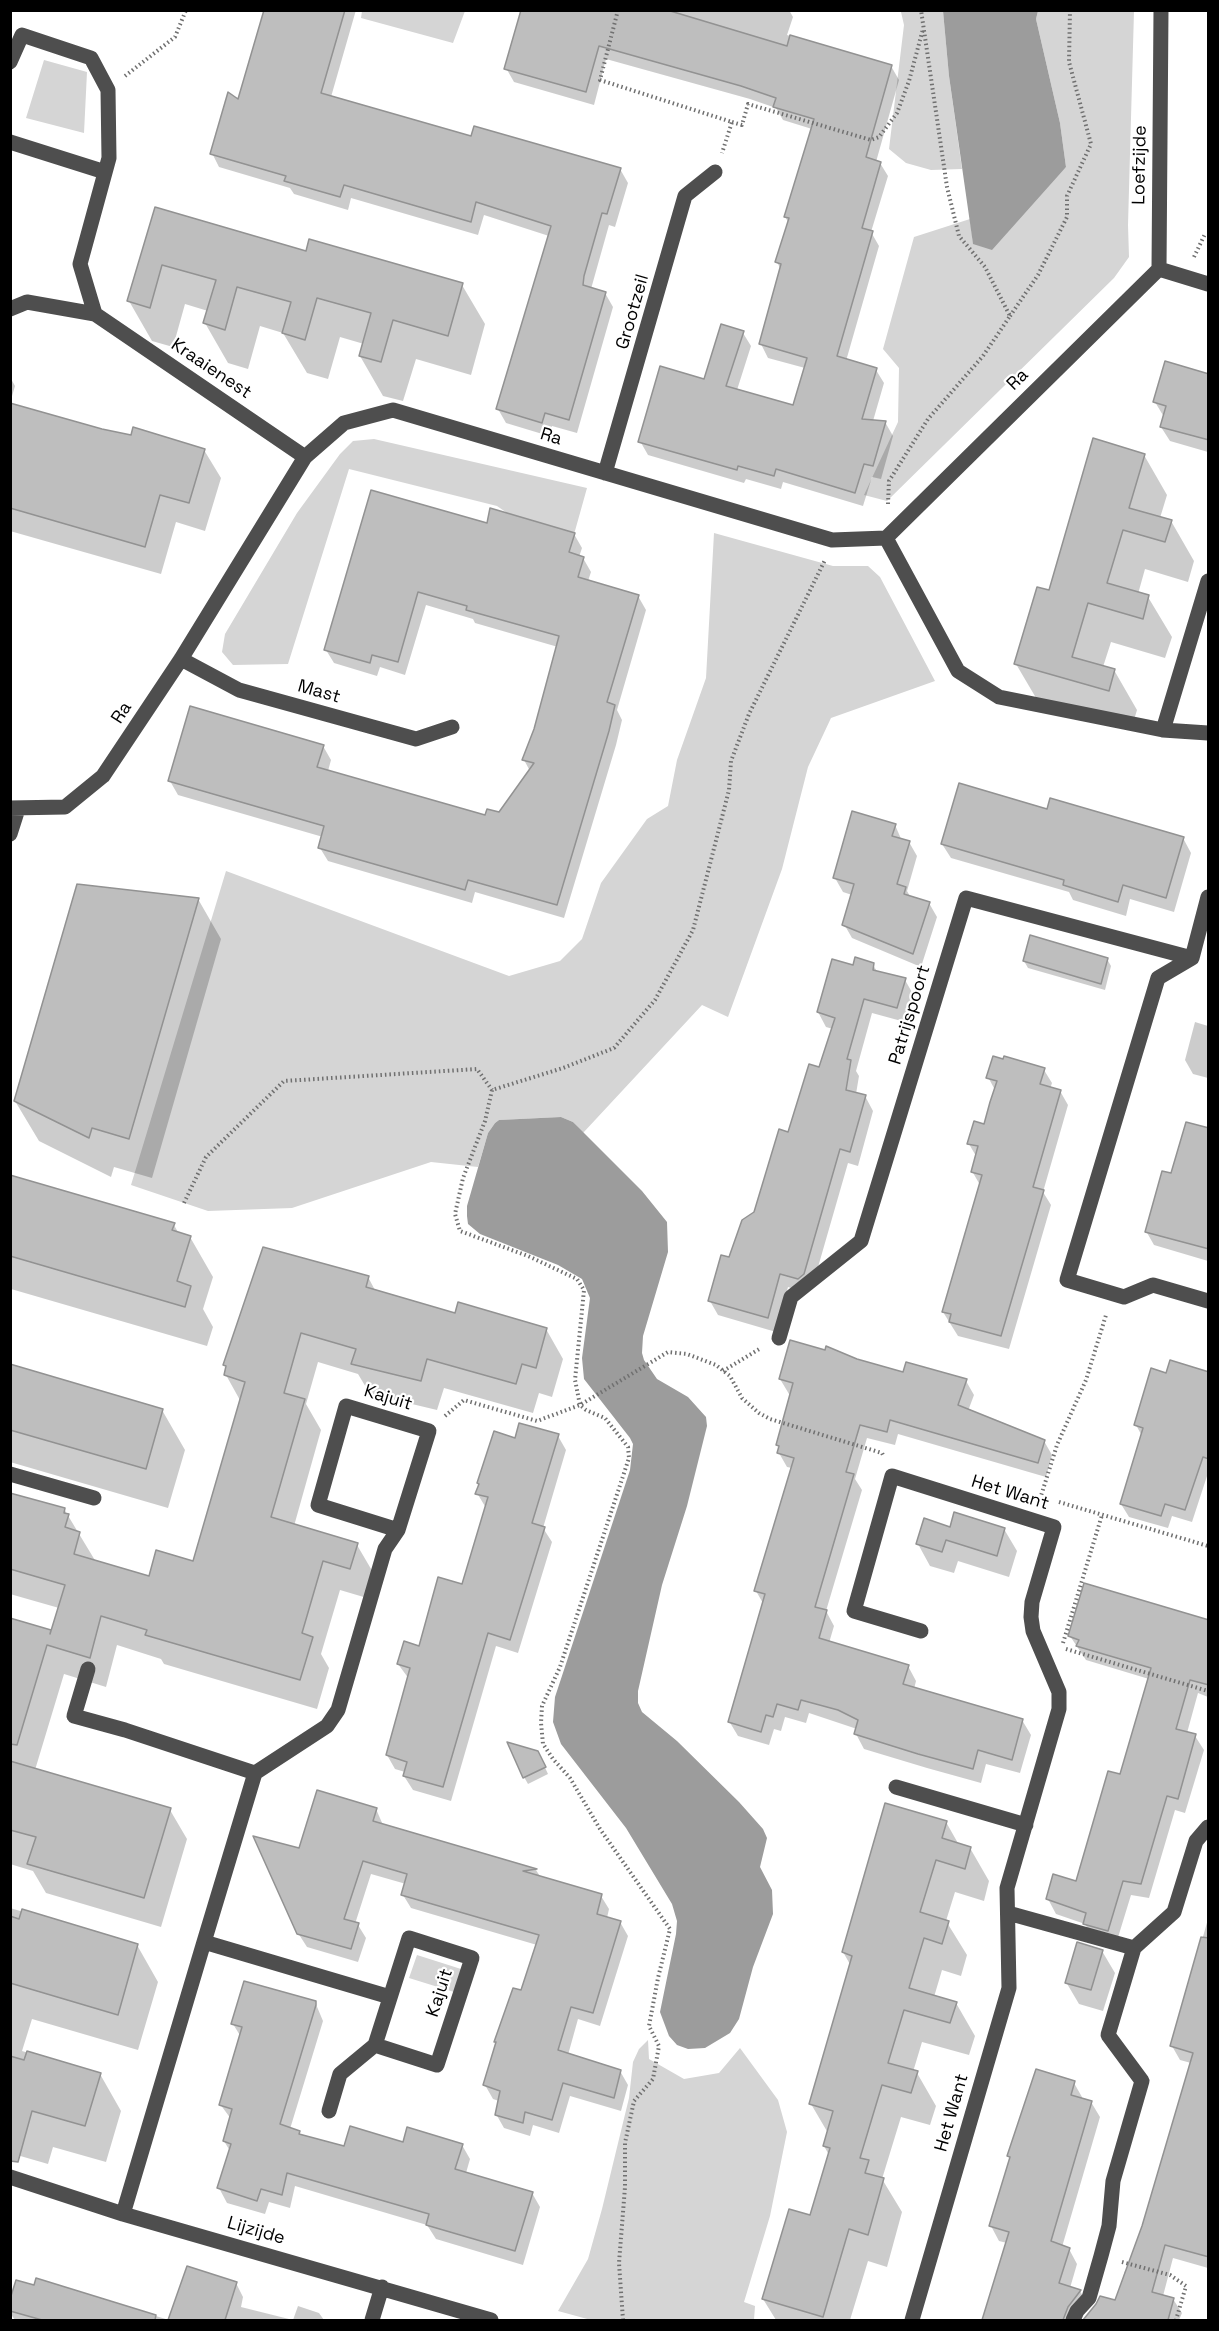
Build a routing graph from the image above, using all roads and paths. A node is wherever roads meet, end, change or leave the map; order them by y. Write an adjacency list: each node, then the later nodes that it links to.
1 (186, 10): 8 (path)
2 (618, 10): 9 (path)
3 (921, 10): 6 (path)
4 (1070, 10): 17 (path)
5 (1161, 10): 13 (street, Loefzijde)
6 (923, 25): 9 (path); 17 (path)
7 (10, 62): 8 (street)
8 (108, 90): 11 (street)
9 (732, 122): 12 (path)
10 (10, 142): 11 (street)
11 (105, 172): 16 (street)
12 (715, 172): 19 (street, Grootzeil)
13 (1159, 269): 14 (street); 20 (street, Ra)
14 (1209, 284)
15 (10, 309): 16 (street, Kraaienest)
16 (95, 314): 18 (street, Kraaienest)
17 (1010, 316): 20 (path)
18 (305, 457): 19 (street, Ra); 23 (street, Ra)
19 (605, 473): 21 (street, Ra)
20 (886, 538): 21 (street, Ra); 25 (street)
21 (832, 540): 31 (path)
22 (1209, 581): 25 (street)
23 (181, 659): 24 (street, Mast); 27 (street, Ra)
24 (452, 727)
25 (1163, 730): 26 (street)
26 (1209, 733)
27 (14, 809): 28 (street)
28 (10, 834)
29 (1209, 897): 30 (street)
30 (1192, 958): 33 (street); 35 (street, Patrijspoort)
31 (492, 1090): 32 (path); 37 (path)
32 (184, 1203)
33 (1112, 1294): 34 (street); 42 (path)
34 (1209, 1301)
35 (779, 1338): 36 (path)
36 (723, 1371): 37 (path); 40 (path)
37 (580, 1405): 38 (path); 66 (path)
38 (429, 1431): 45 (street, Kajuit); 45 (street, Kajuit)
39 (10, 1474): 41 (street)
40 (892, 1476): 44 (street, Het Want); 47 (street)
41 (94, 1497)
42 (1041, 1497): 43 (path); 44 (path)
43 (1102, 1515): 46 (path); 49 (path)
44 (1033, 1520): 52 (street, Het Want)
45 (398, 1530): 50 (street, Kajuit)
46 (1209, 1546)
47 (921, 1631)
48 (88, 1669): 50 (street)
49 (1209, 1691)
50 (255, 1773): 55 (street)
51 (896, 1787): 52 (street)
52 (1026, 1825): 54 (street, Het Want)
53 (1209, 1827): 56 (street)
54 (1008, 1913): 56 (street); 67 (street, Het Want)
55 (204, 1942): 57 (street); 61 (street)
56 (1134, 1948): 62 (street)
57 (390, 1997): 58 (street, Kajuit); 58 (street, Kajuit)
58 (375, 2045): 59 (street)
59 (329, 2111)
60 (12, 2182): 61 (street, Lijzijde)
61 (123, 2214): 63 (street, Lijzijde)
62 (1101, 2256): 68 (street); 69 (path)
63 (382, 2287): 64 (street); 65 (street, Lijzijde)
64 (372, 2320)
65 (491, 2320)
66 (623, 2320)
67 (912, 2320)
68 (1073, 2320)
69 (1176, 2320)

